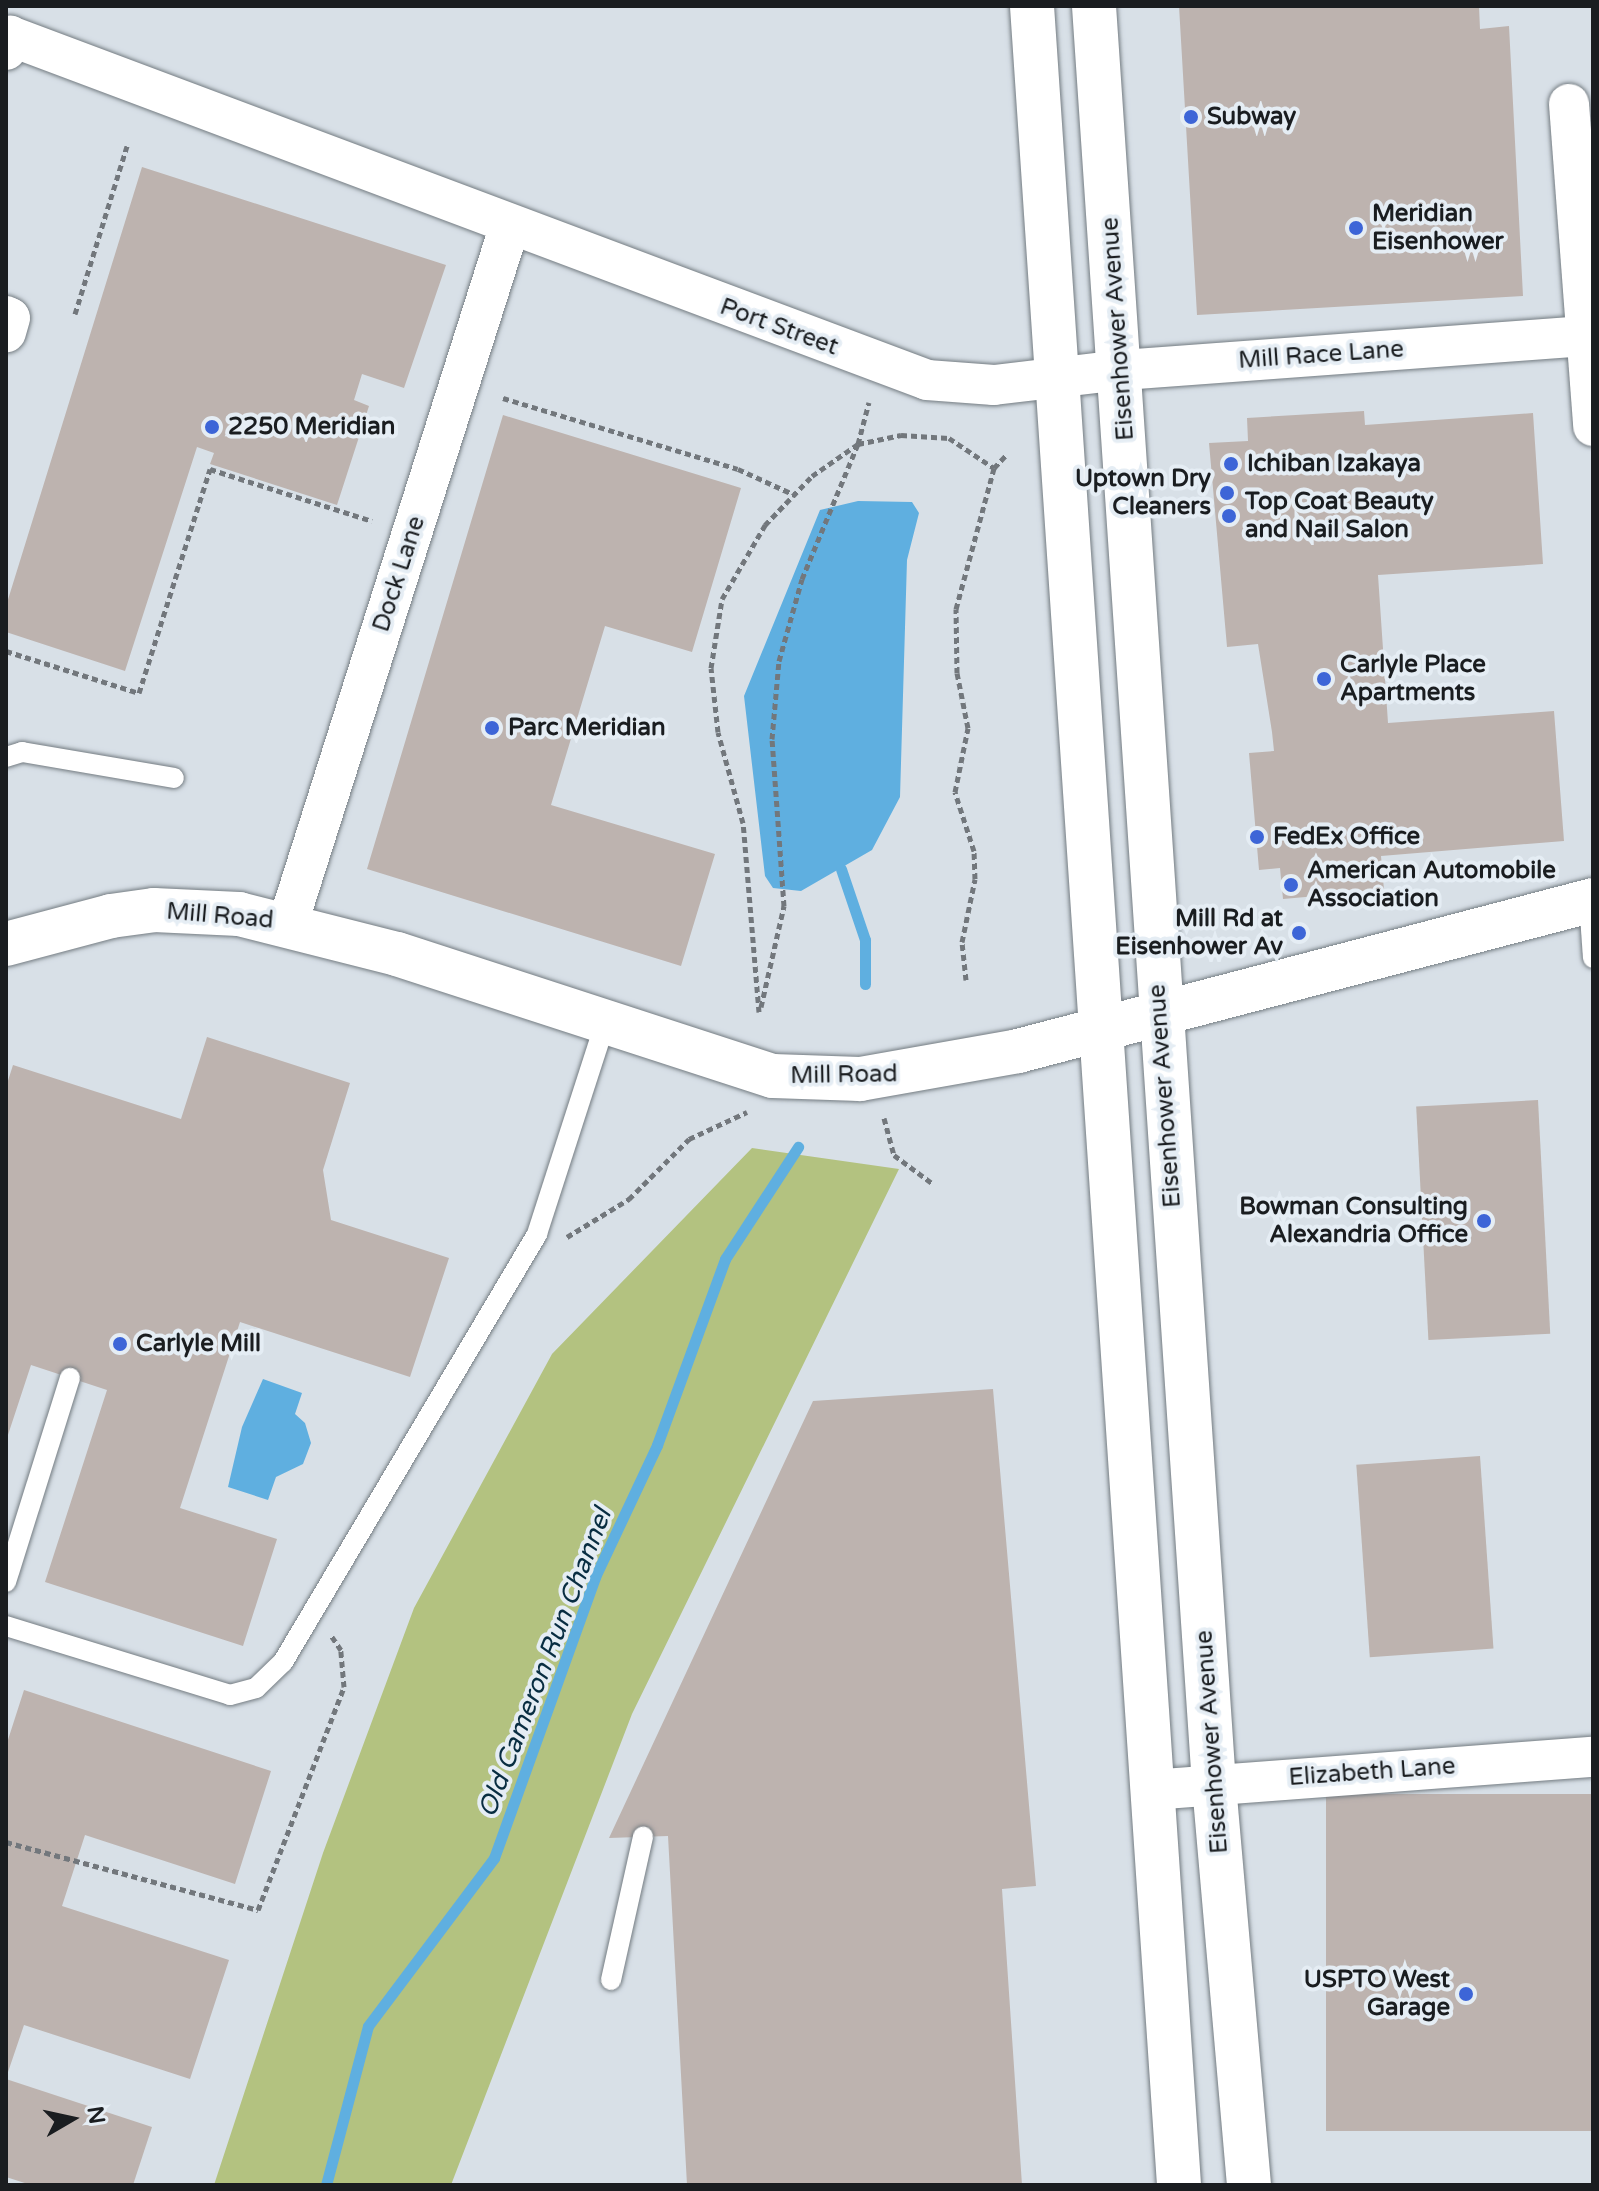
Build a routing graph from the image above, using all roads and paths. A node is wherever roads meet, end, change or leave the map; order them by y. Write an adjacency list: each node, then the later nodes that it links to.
1 (1032, 6): 12 (main road)
2 (1094, 6): 11 (main road, Eisenhower Avenue)
3 (6, 50): 6 (street, Port Street)
4 (1569, 104): 10 (street)
5 (127, 146): 7 (path)
6 (510, 225): 12 (street, Port Street); 25 (street, Dock Lane)
7 (75, 314)
8 (6, 316): 9 (street)
9 (6, 332)
10 (1586, 336): 11 (street, Mill Race Lane); 15 (street)
11 (1122, 370): 12 (street, Mill Race Lane); 29 (main road, Eisenhower Avenue)
12 (1058, 378): 31 (main road)
13 (503, 398): 19 (path)
14 (869, 402): 16 (path)
15 (1593, 426)
16 (858, 444): 18 (path); 19 (path); 19 (path)
17 (1007, 454): 18 (path)
18 (994, 468): 28 (path)
19 (795, 495)
20 (372, 521): 21 (path)
21 (6, 651)
22 (6, 757): 23 (lane)
23 (174, 778)
24 (1591, 901): 27 (lane); 29 (main road, Mill Road)
25 (288, 923): 26 (main road, Mill Road); 30 (main road, Mill Road)
26 (6, 944)
27 (1593, 958)
28 (966, 980)
29 (1160, 1015): 31 (main road, Mill Road); 41 (main road, Eisenhower Avenue)
30 (605, 1024): 31 (main road, Mill Road); 38 (lane)
31 (1099, 1031): 42 (main road)
32 (752, 1109): 35 (path)
33 (884, 1118): 34 (path)
34 (932, 1183)
35 (560, 1242)
36 (70, 1378): 37 (lane)
37 (6, 1582)
38 (6, 1626)
39 (328, 1629): 44 (path)
40 (1593, 1757): 41 (street, Elizabeth Lane)
41 (1214, 1785): 42 (street, Elizabeth Lane); 47 (main road, Eisenhower Avenue)
42 (1151, 1790): 46 (main road)
43 (643, 1837): 45 (lane)
44 (6, 1842)
45 (611, 1980)
46 (1179, 2185)
47 (1249, 2185)

